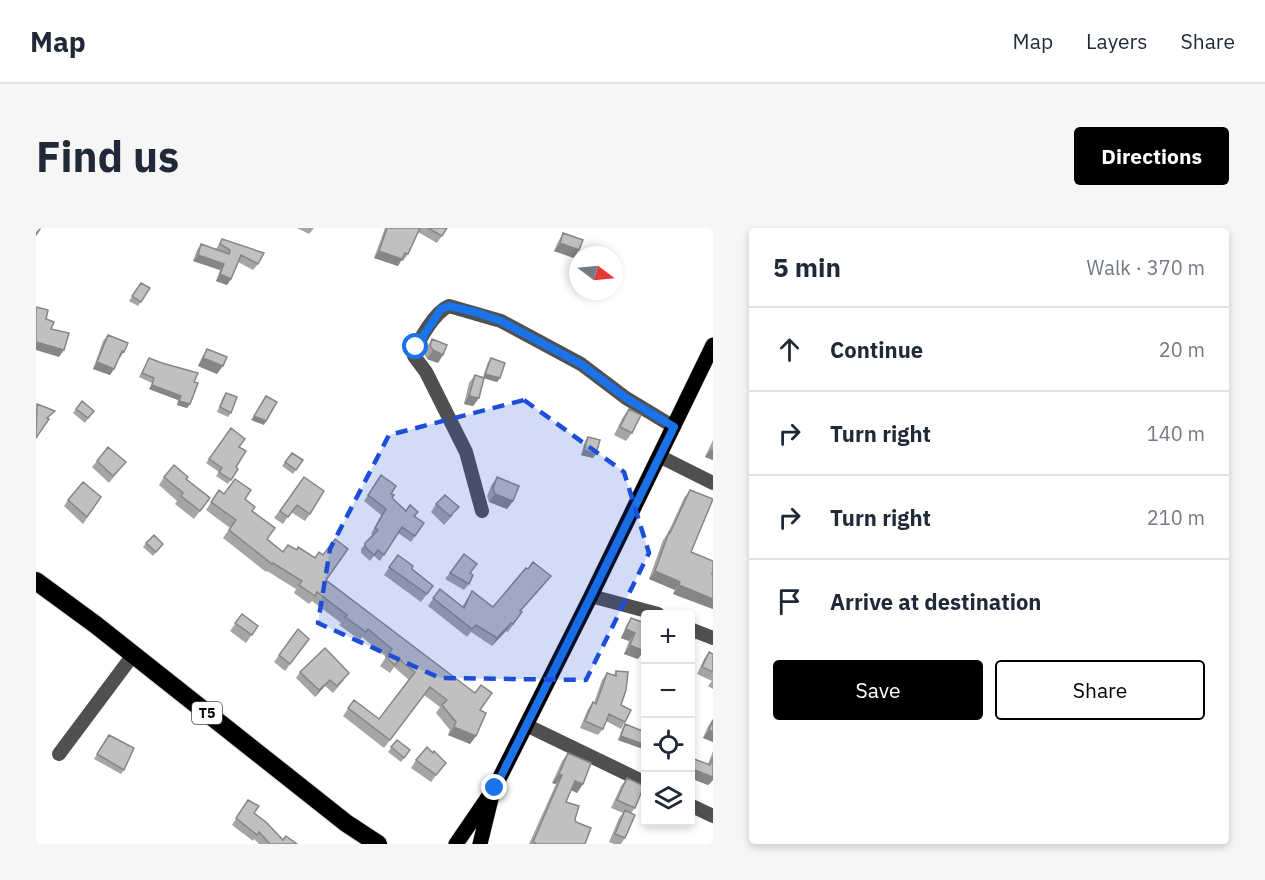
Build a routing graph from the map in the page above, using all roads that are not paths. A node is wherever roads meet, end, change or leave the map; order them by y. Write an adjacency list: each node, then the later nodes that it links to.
1 (713, 345): 2 (main road)
2 (674, 427): 3 (main road); 5 (street)
3 (659, 456): 4 (street); 7 (main road)
4 (713, 483)
5 (482, 511)
6 (36, 581): 11 (highway, T5)
7 (591, 596): 8 (street); 12 (main road)
8 (641, 610)
9 (695, 631): 10 (street)
10 (713, 638)
11 (133, 654): 13 (street); 18 (highway, T5)
12 (526, 725): 14 (street); 15 (main road)
13 (59, 754)
14 (641, 781)
15 (495, 788): 19 (main road); 20 (main road)
16 (695, 807): 17 (street)
17 (713, 816)
18 (378, 844)
19 (456, 844)
20 (480, 844)

